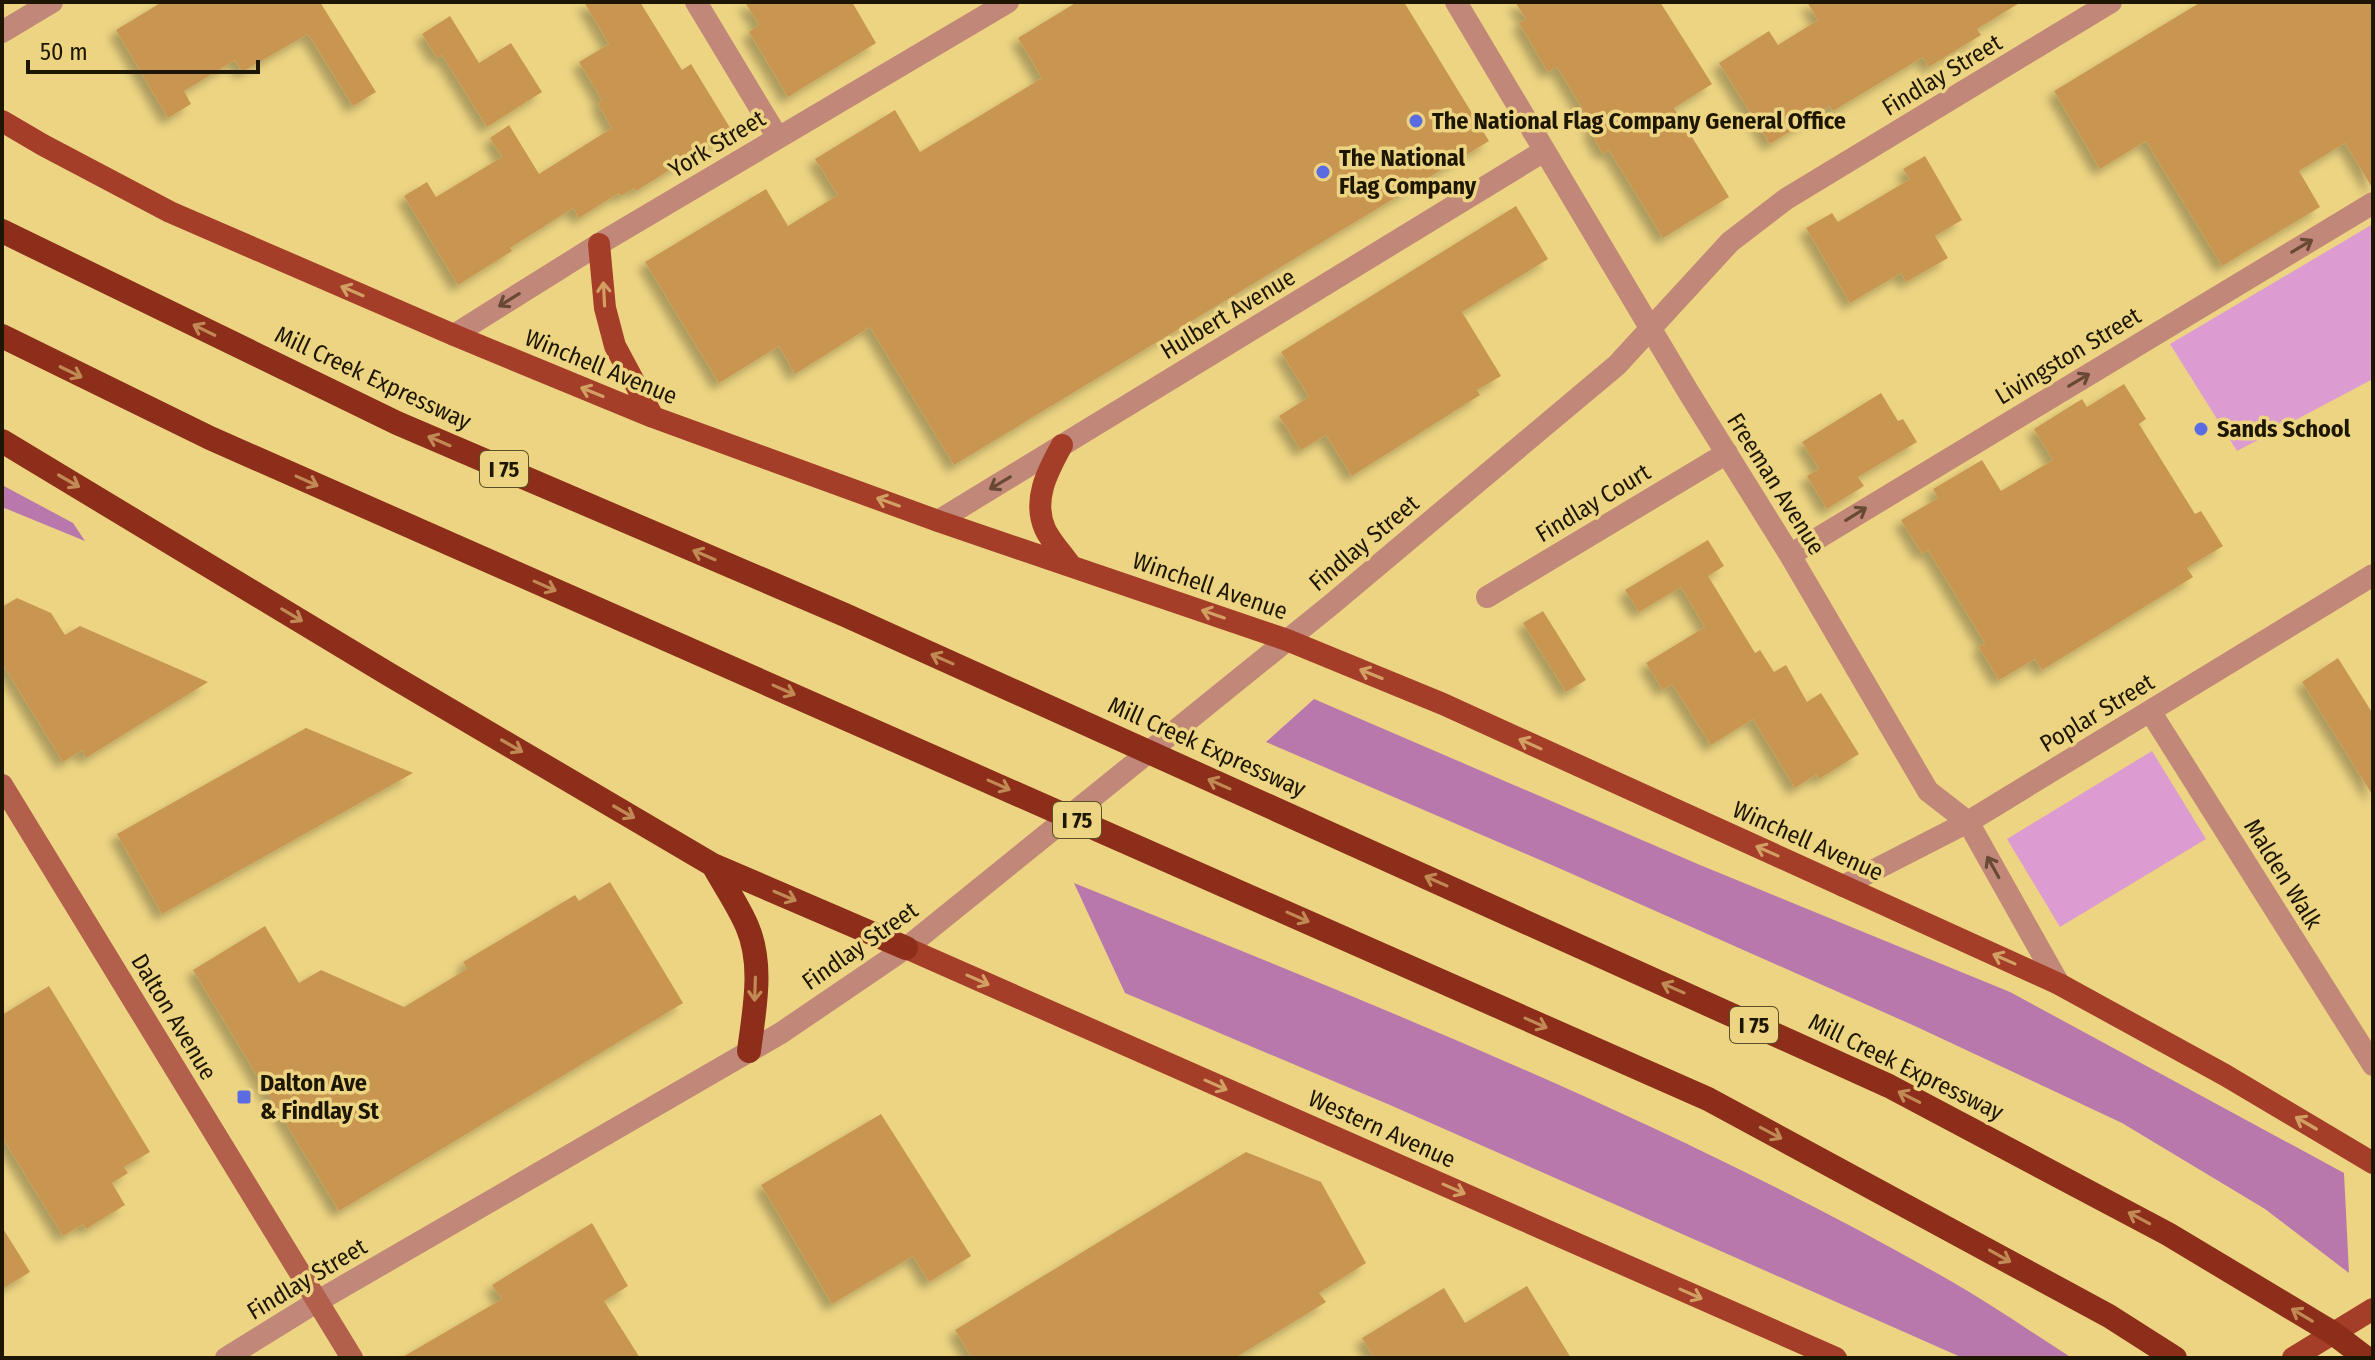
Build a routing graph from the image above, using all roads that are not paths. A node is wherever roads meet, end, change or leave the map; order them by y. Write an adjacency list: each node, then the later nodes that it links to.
1 (52, 2): 6 (street)
2 (696, 2): 8 (street)
3 (1008, 2): 8 (street, York Street)
4 (1456, 2): 9 (street, Freeman Avenue)
5 (2111, 2): 13 (street, Findlay Street)
6 (2, 32)
7 (2, 121): 14 (main road, Winchell Avenue, one-way to 7)
8 (778, 138): 12 (street, York Street)
9 (1544, 151): 13 (street, Freeman Avenue); 18 (street, Hulbert Avenue)
10 (2373, 203): 21 (street, Livingston Street, one-way to 10)
11 (2, 231): 43 (highway, Mill Creek Expressway / I 75, one-way to 11)
12 (599, 244): 14 (street, York Street, one-way to 14); 16 (main road, one-way to 12)
13 (1651, 325): 19 (street, Freeman Avenue); 25 (street, Findlay Street)
14 (454, 335): 16 (main road, Winchell Avenue, one-way to 14)
15 (2, 336): 41 (highway, I 75, one-way to 41)
16 (653, 417): 20 (main road, Winchell Avenue, one-way to 16)
17 (2, 441): 29 (highway, one-way to 29)
18 (1062, 445): 20 (street, Hulbert Avenue, one-way to 20); 22 (main road)
19 (1727, 453): 21 (street, Freeman Avenue); 24 (street, Findlay Court)
20 (938, 521): 22 (main road, Winchell Avenue)
21 (1790, 555): 28 (street, Freeman Avenue)
22 (1071, 566): 25 (main road, Winchell Avenue, one-way to 22)
23 (2373, 575): 26 (street, Poplar Street)
24 (1487, 597)
25 (1287, 640): 30 (main road, Winchell Avenue, one-way to 25); 31 (street, Findlay Street)
26 (2150, 711): 28 (street, Poplar Street); 34 (street, Malden Walk)
27 (2, 785): 36 (main road, Dalton Avenue)
28 (1968, 822): 30 (street, Poplar Street); 32 (street, Freeman Avenue, one-way to 28)
29 (713, 865): 31 (highway, one-way to 31); 33 (highway, one-way to 33)
30 (1843, 886): 32 (main road, Winchell Avenue, one-way to 30)
31 (906, 948): 33 (street, Findlay Street); 40 (main road, Western Avenue, one-way to 40)
32 (2059, 984): 35 (main road, Winchell Avenue, one-way to 32)
33 (749, 1051): 36 (street, Findlay Street)
34 (2373, 1065)
35 (2373, 1163)
36 (318, 1301): 38 (street, Findlay Street); 39 (main road, Dalton Avenue)
37 (2373, 1309): 42 (main road)
38 (226, 1358)
39 (352, 1358)
40 (1836, 1358)
41 (2175, 1358)
42 (2293, 1358)
43 (2366, 1358)

